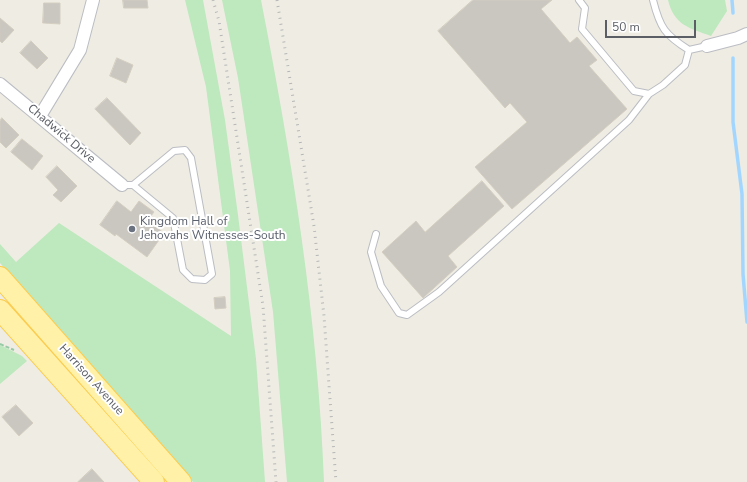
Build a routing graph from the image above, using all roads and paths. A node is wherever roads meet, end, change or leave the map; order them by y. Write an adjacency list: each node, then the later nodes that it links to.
1 (93, 0): 9 (street)
2 (579, 0): 8 (lane)
3 (653, 0): 6 (lane)
4 (743, 36): 5 (street)
5 (707, 46): 6 (lane)
6 (689, 50): 8 (lane)
7 (0, 84): 9 (street, Chadwick Drive)
8 (649, 94): 11 (lane)
9 (40, 116): 10 (street, Chadwick Drive)
10 (128, 185): 10 (lane)
11 (376, 234)
12 (0, 277): 15 (main road, Harrison Avenue)
13 (0, 310): 14 (main road, Harrison Avenue)
14 (154, 482)
15 (182, 482)

